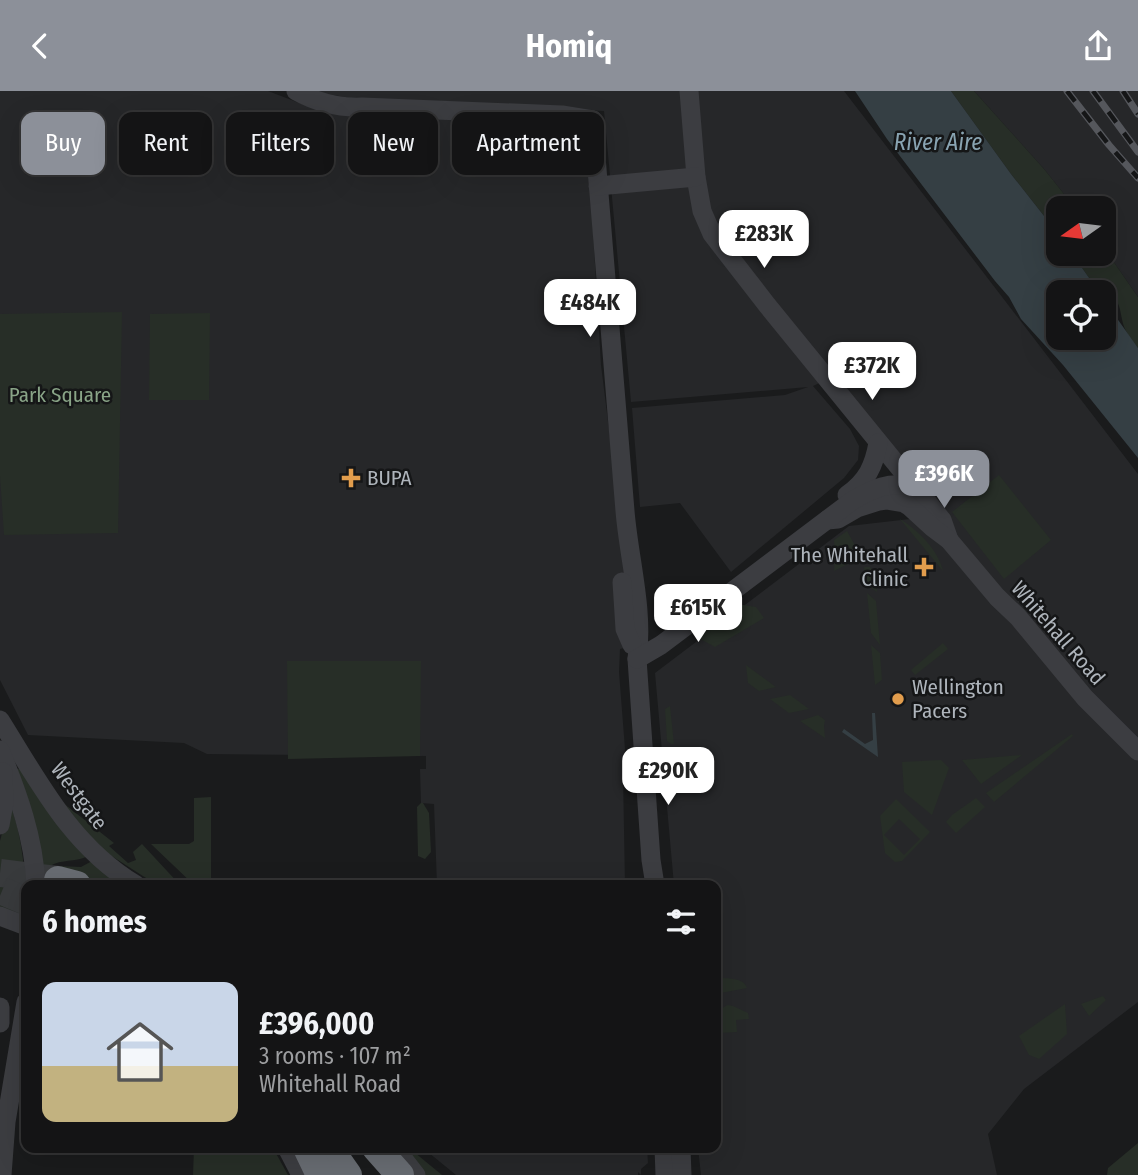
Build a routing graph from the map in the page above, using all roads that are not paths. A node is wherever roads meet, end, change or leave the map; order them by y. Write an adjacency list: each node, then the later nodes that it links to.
1 (296, 91): 4 (street)
2 (689, 91): 3 (street)
3 (696, 177): 4 (street); 5 (street, Whitehall Road)
4 (598, 185): 9 (street)
5 (874, 438): 6 (street, Whitehall Road); 7 (street)
6 (914, 487): 7 (street); 8 (street, Whitehall Road)
7 (827, 520): 8 (street, Whitehall Road); 9 (street)
8 (949, 540): 11 (street, Whitehall Road)
9 (637, 659): 14 (street)
10 (0, 720): 16 (street, Westgate)
11 (1138, 751)
12 (1, 753): 13 (street); 15 (street)
13 (0, 825)
14 (651, 860): 17 (street); 18 (street)
15 (55, 880)
16 (129, 880)
17 (648, 880)
18 (654, 880)
19 (0, 916): 20 (street)
20 (21, 924)
21 (0, 1007): 22 (street)
22 (0, 1023)
23 (21, 1034): 31 (street)
24 (349, 1153): 33 (highway)
25 (371, 1153): 34 (highway)
26 (380, 1153): 35 (highway)
27 (399, 1153): 36 (street)
28 (664, 1153): 37 (street)
29 (681, 1153): 38 (street)
30 (309, 1159): 32 (highway)
31 (2, 1175)
32 (348, 1175)
33 (363, 1175)
34 (385, 1175)
35 (400, 1175)
36 (416, 1175)
37 (665, 1175)
38 (682, 1175)

